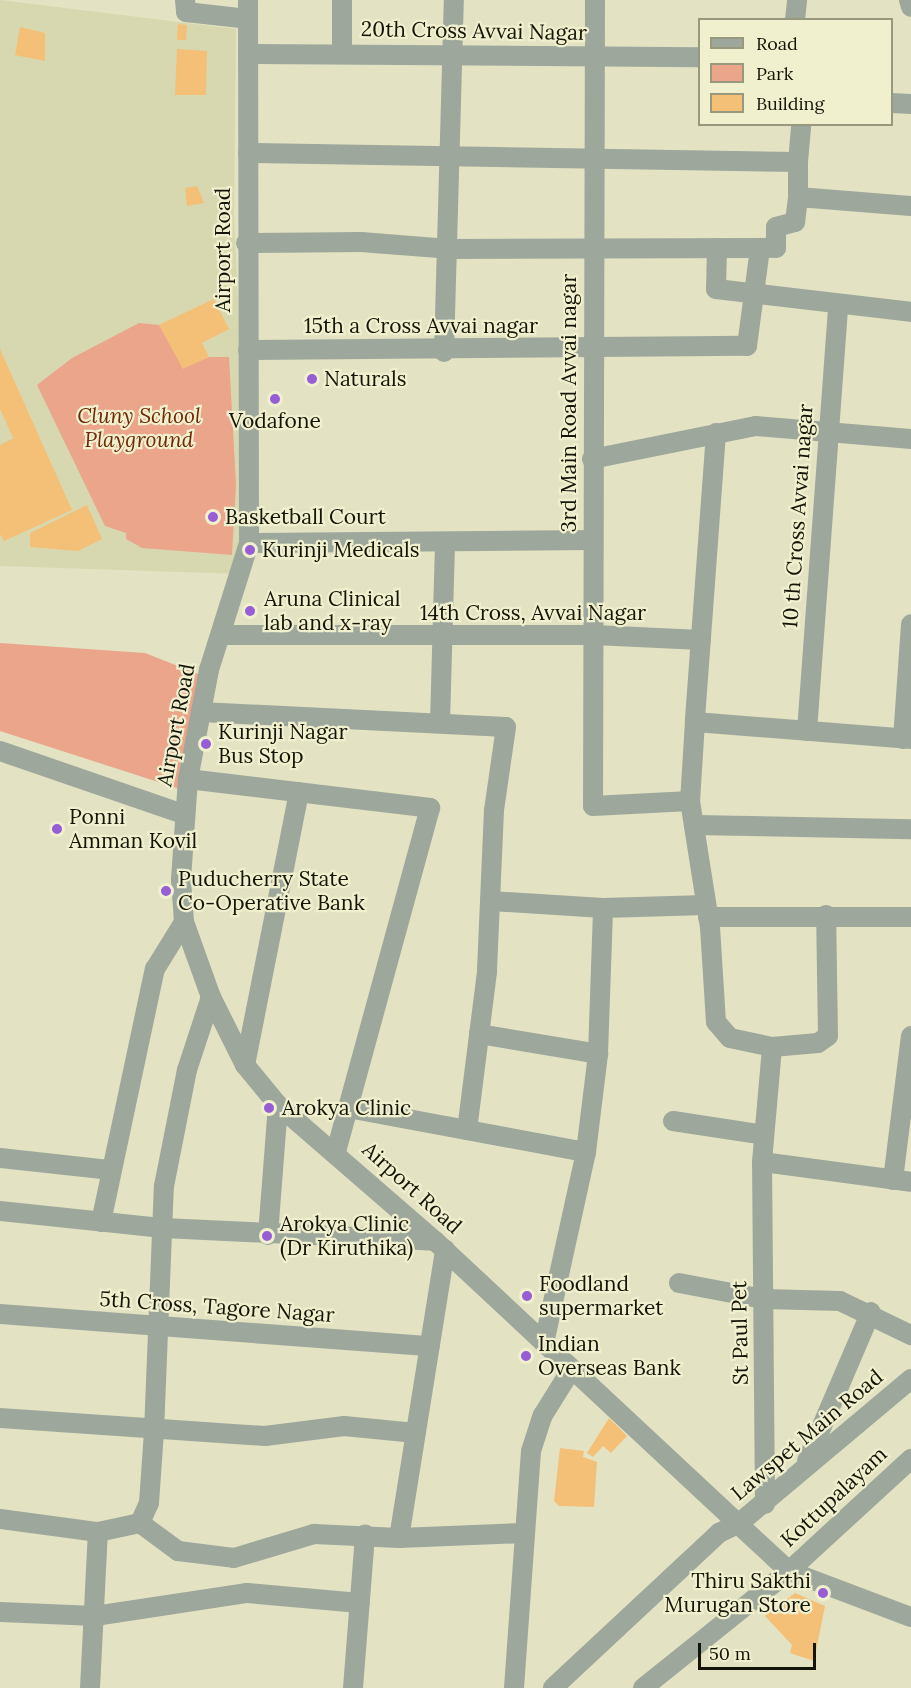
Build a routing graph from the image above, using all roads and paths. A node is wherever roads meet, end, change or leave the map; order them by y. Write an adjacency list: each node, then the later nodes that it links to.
1 (186, 0): 8 (street)
2 (342, 0): 10 (street)
3 (454, 0): 12 (street)
4 (595, 0): 13 (street, 3rd Main Road Avvai nagar)
5 (797, 0): 9 (street)
6 (909, 0): 7 (street)
7 (911, 7)
8 (248, 9): 11 (street, Airport Road)
9 (795, 18)
10 (342, 53): 11 (street, 20th Cross Avvai Nagar); 12 (street, 20th Cross Avvai Nagar)
11 (248, 54): 18 (street, Airport Road)
12 (455, 55): 13 (street, 20th Cross Avvai Nagar); 19 (street)
13 (593, 57): 14 (street, 20th Cross Avvai Nagar); 20 (street, 3rd Main Road Avvai nagar)
14 (698, 57)
15 (893, 103): 16 (street)
16 (911, 104)
17 (801, 126): 21 (street)
18 (248, 153): 19 (street); 24 (street, Airport Road)
19 (452, 157): 20 (street); 27 (street)
20 (593, 157): 21 (street); 28 (street, 3rd Main Road Avvai nagar)
21 (798, 162): 22 (street)
22 (798, 197): 23 (street); 26 (street)
23 (911, 206)
24 (246, 243): 27 (street); 33 (street, Airport Road)
25 (717, 248): 26 (street); 28 (street); 29 (street)
26 (760, 248): 29 (street, 15th a Cross Avvai nagar)
27 (449, 249): 28 (street); 34 (street)
28 (593, 250): 32 (street, 3rd Main Road Avvai nagar)
29 (756, 294): 30 (street); 32 (street, 15th a Cross Avvai nagar)
30 (838, 305): 31 (street); 36 (street, 10 th Cross Avvai nagar)
31 (911, 312)
32 (595, 348): 34 (street, 15th a Cross Avvai nagar); 38 (street, 3rd Main Road Avvai nagar)
33 (248, 350): 34 (street, 15th a Cross Avvai nagar); 40 (street, Airport Road)
34 (444, 352)
35 (716, 433): 36 (street); 38 (street); 46 (street)
36 (827, 433): 37 (street); 50 (street, 10 th Cross Avvai nagar)
37 (911, 439)
38 (592, 459): 39 (street, 3rd Main Road Avvai nagar)
39 (593, 540): 41 (street); 44 (street, 3rd Main Road Avvai nagar)
40 (249, 543): 41 (street); 43 (street, Airport Road)
41 (445, 543): 45 (street)
42 (911, 624): 51 (street)
43 (221, 635): 45 (street, 14th Cross, Avvai Nagar); 47 (street, Airport Road)
44 (594, 635): 45 (street, 14th Cross, Avvai Nagar); 46 (street, 14th Cross, Avvai Nagar); 55 (street, 3rd Main Road Avvai nagar)
45 (441, 636): 49 (street)
46 (701, 640): 48 (street)
47 (201, 712): 49 (street); 53 (street, Airport Road)
48 (695, 722): 50 (street); 55 (street)
49 (441, 723): 59 (street)
50 (807, 731): 51 (street)
51 (907, 739)
52 (0, 751): 56 (street)
53 (188, 778): 54 (street); 56 (street, Airport Road)
54 (298, 792): 70 (street); 72 (street)
55 (690, 801): 57 (street)
56 (183, 814): 64 (street, Airport Road)
57 (694, 825): 58 (street); 61 (street)
58 (911, 829)
59 (490, 901): 60 (street); 66 (street)
60 (603, 908): 61 (street); 69 (street)
61 (707, 911): 62 (street); 68 (street)
62 (826, 915): 63 (street); 68 (street)
63 (911, 917)
64 (184, 922): 65 (street, Airport Road); 81 (street)
65 (211, 997): 70 (street, Airport Road); 85 (street)
66 (479, 1034): 69 (street); 75 (street)
67 (911, 1036): 74 (street)
68 (772, 1047): 76 (street, St Paul Pet)
69 (598, 1054): 78 (street)
70 (245, 1065): 71 (street, Airport Road)
71 (278, 1105): 77 (street, Airport Road); 86 (street)
72 (348, 1108): 75 (street); 77 (street)
73 (673, 1121): 76 (street)
74 (905, 1125): 82 (street)
75 (467, 1130): 78 (street)
76 (764, 1135): 80 (street, St Paul Pet)
77 (336, 1151): 87 (street, Airport Road)
78 (586, 1152): 94 (street)
79 (0, 1158): 81 (street)
80 (762, 1162): 82 (street); 89 (street, St Paul Pet)
81 (111, 1170): 84 (street)
82 (902, 1181)
83 (0, 1211): 84 (street)
84 (101, 1222): 85 (street)
85 (163, 1228): 86 (street); 92 (street)
86 (268, 1235): 87 (street)
87 (440, 1246): 94 (street, Airport Road); 95 (street)
88 (679, 1283): 89 (street)
89 (764, 1299): 90 (street); 103 (street, St Paul Pet)
90 (871, 1312): 93 (street); 102 (street)
91 (0, 1314): 92 (street, 5th Cross, Tagore Nagar)
92 (160, 1327): 95 (street, 5th Cross, Tagore Nagar); 99 (street)
93 (909, 1330)
94 (544, 1343): 96 (street, Airport Road)
95 (430, 1346): 100 (street)
96 (571, 1370): 106 (street, Airport Road); 108 (street)
97 (911, 1379): 102 (street, Lawspet Main Road)
98 (0, 1418): 99 (street)
99 (154, 1432): 100 (street); 105 (street)
100 (416, 1433): 110 (street)
101 (911, 1459): 111 (street, Kottupalayam)
102 (806, 1464): 103 (street, Lawspet Main Road)
103 (765, 1504): 106 (street, Lawspet Main Road)
104 (0, 1519): 107 (street)
105 (140, 1523): 107 (street); 109 (street)
106 (738, 1524): 111 (street, Lawspet Main Road); 119 (street)
107 (98, 1532): 114 (street)
108 (525, 1533): 110 (street); 118 (street)
109 (365, 1534): 110 (street); 112 (street)
110 (399, 1538)
111 (789, 1571): 115 (street); 120 (street)
112 (360, 1603): 114 (street); 117 (street)
113 (0, 1612): 114 (street)
114 (95, 1616): 116 (street)
115 (911, 1617)
116 (90, 1688)
117 (353, 1688)
118 (514, 1688)
119 (554, 1688)
120 (643, 1688)

